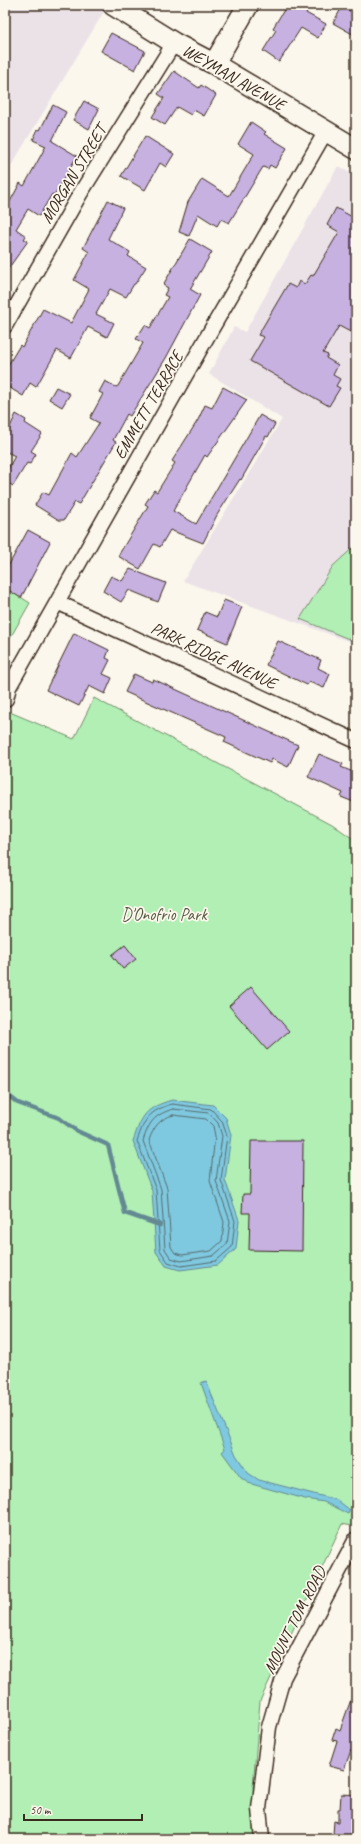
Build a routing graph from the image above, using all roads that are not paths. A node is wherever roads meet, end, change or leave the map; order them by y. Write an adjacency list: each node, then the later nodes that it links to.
1 (113, 5): 3 (street, WEYMAN AVENUE)
2 (248, 5): 4 (street)
3 (174, 43): 4 (street, WEYMAN AVENUE); 7 (street, MORGAN STREET)
4 (214, 64): 5 (street, WEYMAN AVENUE)
5 (326, 131): 6 (street, WEYMAN AVENUE); 8 (street, EMMETT TERRACE)
6 (356, 149)
7 (5, 326)
8 (57, 602): 9 (street, EMMETT TERRACE); 10 (street, PARK RIDGE AVENUE)
9 (6, 699)
10 (356, 741)
11 (355, 1542): 12 (street, MOUNT TOM ROAD)
12 (262, 1839)

